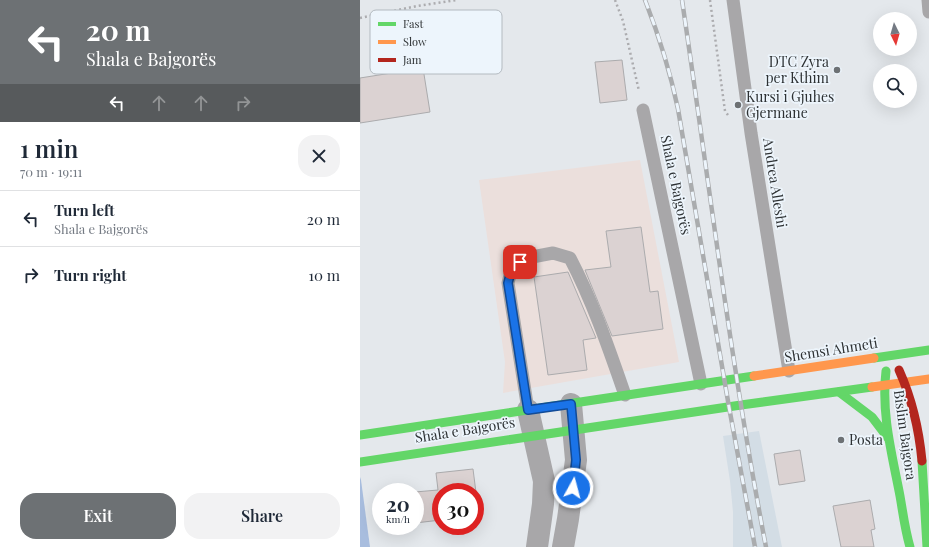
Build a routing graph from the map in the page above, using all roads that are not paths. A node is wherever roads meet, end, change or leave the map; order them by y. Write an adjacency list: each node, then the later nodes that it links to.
1 (733, 0): 7 (lane, Andrea Alleshi)
2 (928, 0): 3 (lane)
3 (929, 12)
4 (643, 110): 11 (lane, Shala e Bajgorës)
5 (929, 350): 6 (main road, Shemsi Ahmeti)
6 (889, 356): 7 (main road, Shemsi Ahmeti); 10 (main road, Bislim Bajgora); 12 (main road, Bislim Bajgora)
7 (789, 371): 8 (main road, Shemsi Ahmeti)
8 (737, 378): 11 (main road, Shala e Bajgorës)
9 (929, 379): 10 (main road)
10 (905, 382): 12 (main road); 22 (main road, Bislim Bajgora)
11 (701, 384): 14 (main road, Shala e Bajgorës)
12 (884, 386): 13 (main road); 21 (main road, Bislim Bajgora)
13 (838, 392): 17 (main road, Shala e Bajgorës); 21 (main road)
14 (625, 395): 15 (main road, Shala e Bajgorës); 16 (lane)
15 (571, 404): 16 (main road, Shala e Bajgorës); 17 (street)
16 (528, 410): 19 (main road, Shala e Bajgorës); 20 (street)
17 (574, 430): 20 (main road, Shala e Bajgorës); 25 (street)
18 (926, 430): 22 (main road)
19 (360, 435)
20 (534, 436): 23 (main road, Shala e Bajgorës); 24 (street)
21 (888, 439): 26 (main road, Bislim Bajgora)
22 (919, 443): 27 (main road, Bislim Bajgora)
23 (360, 462)
24 (537, 547)
25 (562, 547)
26 (910, 547)
27 (927, 547)

